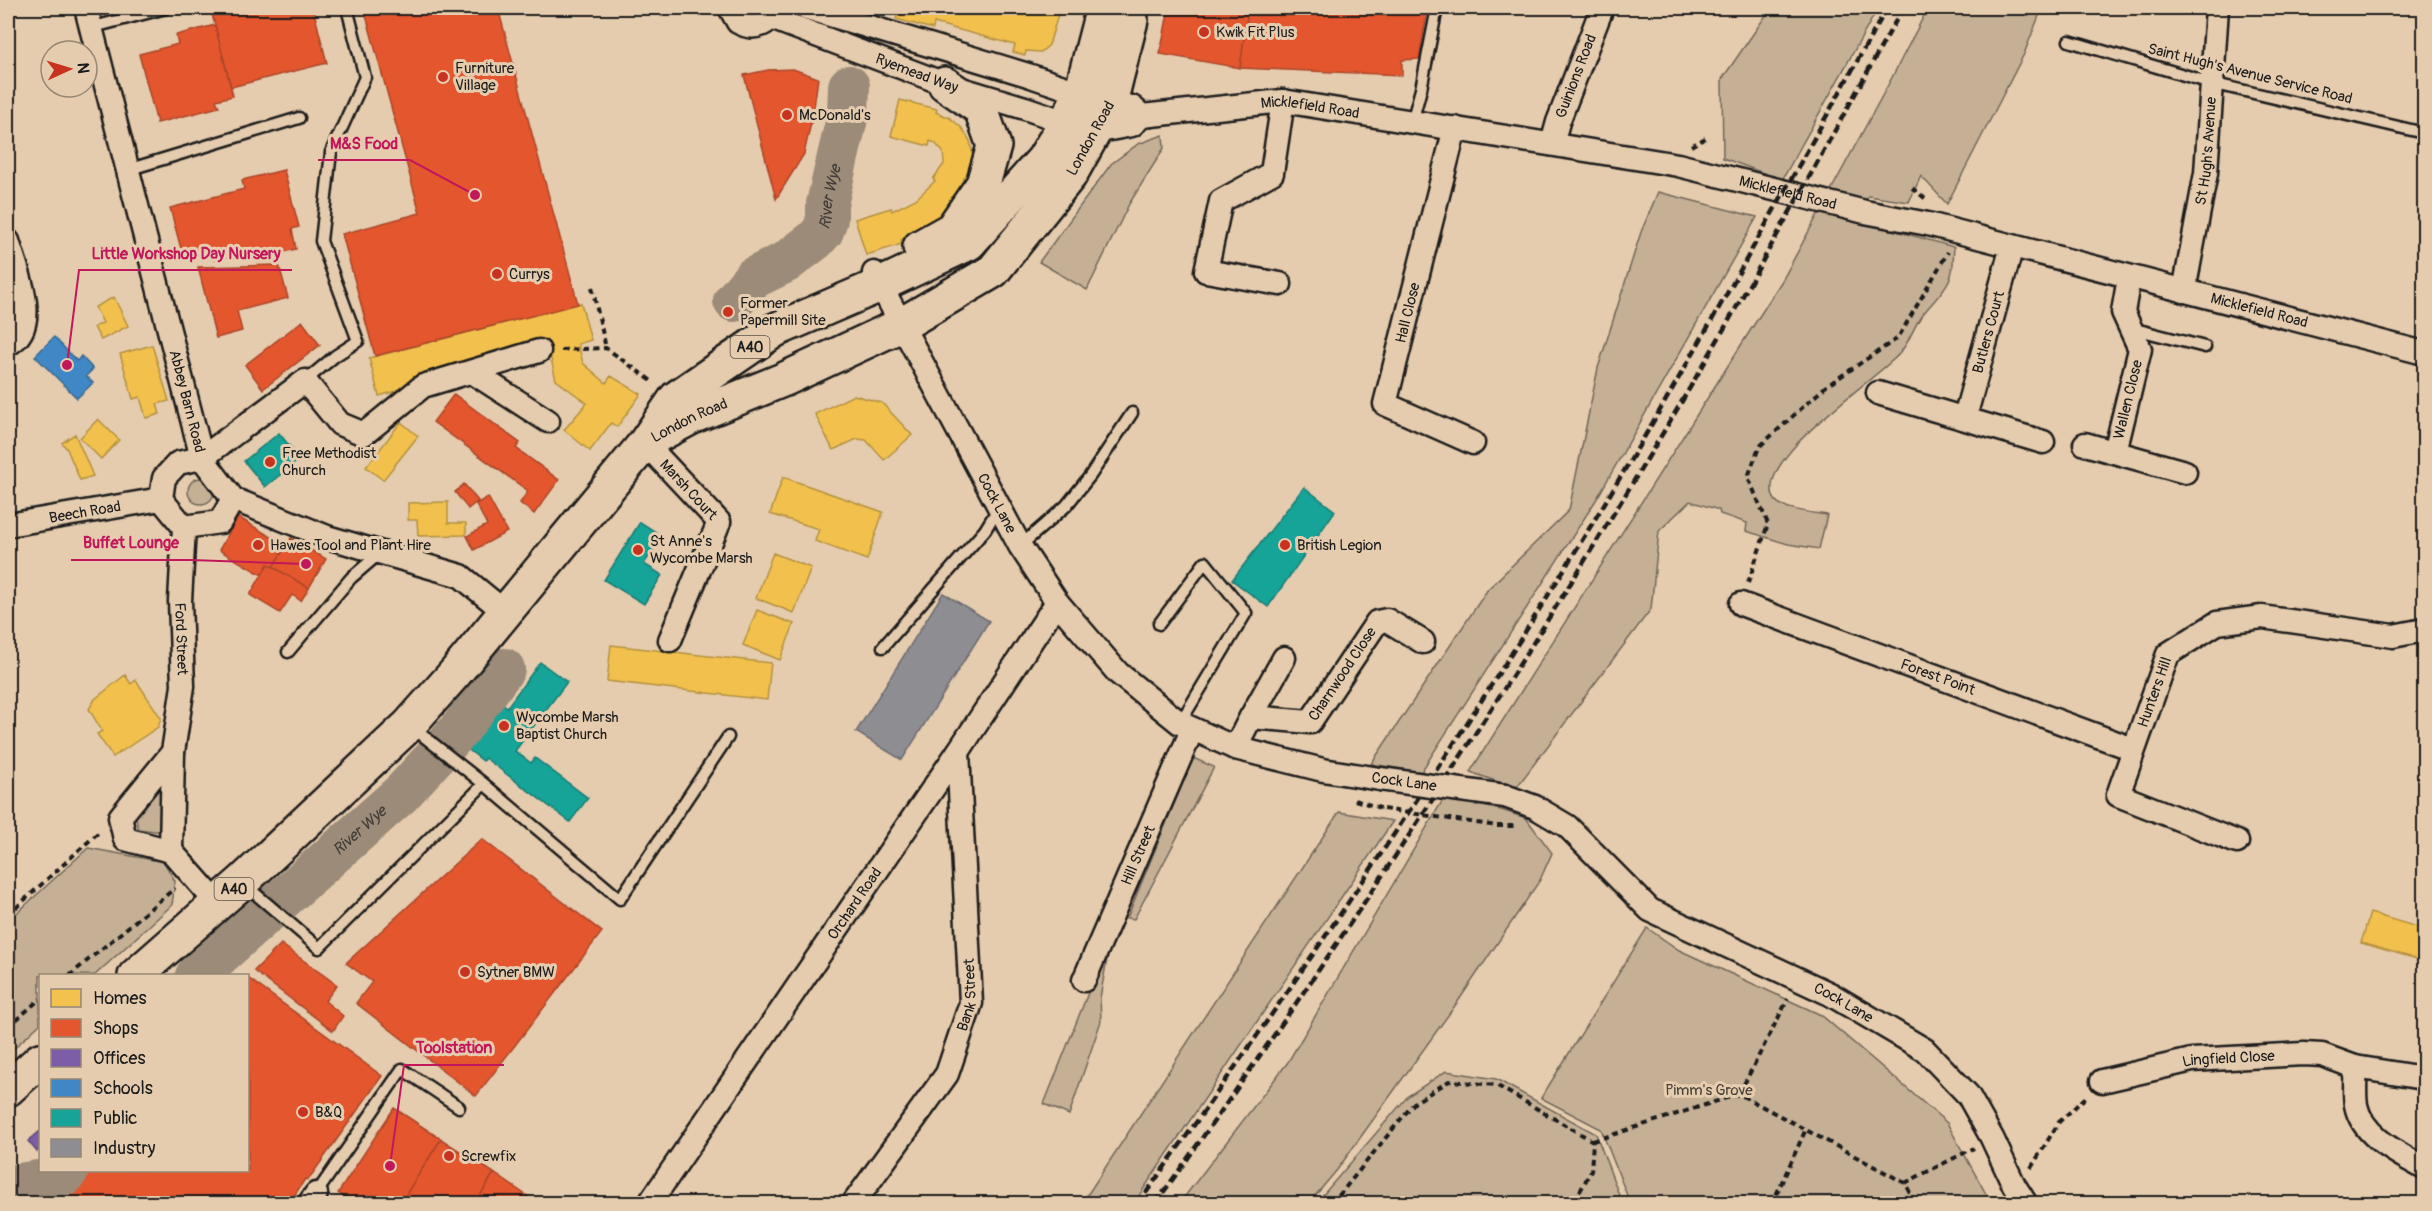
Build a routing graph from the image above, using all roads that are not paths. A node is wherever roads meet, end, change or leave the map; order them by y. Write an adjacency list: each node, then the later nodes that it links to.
1 (166, 8): 11 (lane)
2 (348, 8): 38 (lane)
3 (730, 8): 10 (street, Ryemead Way)
4 (807, 8): 15 (street, Ryemead Way)
5 (1103, 8): 15 (main road, London Road / A40)
6 (1130, 8): 15 (main road, London Road / A40)
7 (1437, 8): 19 (lane)
8 (1602, 8): 23 (street, Guinions Road)
9 (2217, 8): 13 (street, St Hugh's Avenue)
10 (773, 13): 14 (street, Ryemead Way)
11 (88, 18): 24 (street, Abbey Barn Road)
12 (2068, 40): 13 (lane, Saint Hugh's Avenue Service Road)
13 (2211, 83): 22 (lane, Saint Hugh's Avenue Service Road); 30 (street, St Hugh's Avenue)
14 (945, 84): 20 (street, Ryemead Way); 28 (main road)
15 (1096, 98): 17 (street); 20 (main road, London Road / A40)
16 (1283, 101): 17 (street, Micklefield Road); 19 (street, Micklefield Road); 29 (street)
17 (1142, 116): 20 (street, Micklefield Road)
18 (299, 118): 24 (lane)
19 (1412, 122): 21 (street, Micklefield Road)
20 (1080, 127): 28 (main road, London Road / A40); 31 (main road, London Road / A40)
21 (1455, 129): 23 (street, Micklefield Road); 46 (street, Hall Close)
22 (2424, 133)
23 (1552, 144): 26 (street, Micklefield Road)
24 (127, 170): 49 (street, Abbey Barn Road)
25 (8, 242): 33 (street)
26 (2013, 246): 27 (street, Micklefield Road); 42 (street, Butlers Court)
27 (2129, 278): 30 (street, Micklefield Road); 32 (street, Wallen Close)
28 (877, 279): 31 (street, Cock Lane); 40 (main road, London Road / A40)
29 (1280, 284)
30 (2184, 291): 36 (street, Micklefield Road)
31 (898, 319): 40 (main road, A40); 45 (main road, London Road / A40); 53 (street, Cock Lane)
32 (2130, 328): 34 (lane); 48 (street, Wallen Close)
33 (8, 344)
34 (2205, 347)
35 (539, 351): 37 (street)
36 (2424, 353)
37 (472, 372): 38 (street); 43 (street)
38 (305, 381): 49 (street)
39 (1878, 393): 42 (street)
40 (676, 398): 45 (main road, London Road / A40)
41 (1132, 413): 56 (lane)
42 (1965, 417): 44 (street)
43 (548, 421)
44 (2043, 442)
45 (645, 443): 60 (main road, A40); 63 (street, Marsh Court)
46 (1473, 443)
47 (2085, 444): 48 (street, Wallen Close)
48 (2115, 452): 50 (street, Wallen Close)
49 (202, 458): 51 (street); 52 (street, Abbey Barn Road)
50 (2186, 472)
51 (161, 499): 54 (street, Beech Road); 55 (street)
52 (233, 499): 55 (street); 57 (street)
53 (999, 507): 56 (street, Cock Lane); 65 (lane)
54 (8, 525)
55 (184, 528): 74 (street, Ford Street)
56 (1020, 546): 58 (street, Cock Lane)
57 (380, 553): 60 (street); 66 (lane)
58 (1057, 602): 69 (street, Cock Lane); 75 (street, Orchard Road)
59 (1741, 604): 73 (street, Forest Point)
60 (505, 612): 70 (main road, A40)
61 (1159, 624): 69 (lane)
62 (2424, 630): 73 (street, Hunters Hill)
63 (670, 640)
64 (1424, 642): 68 (street, Charnwood Close)
65 (883, 647)
66 (288, 652)
67 (1284, 658): 68 (street)
68 (1251, 717): 72 (street)
69 (1186, 726): 72 (street, Cock Lane); 82 (street, Hill Street)
70 (419, 733): 76 (lane); 79 (main road, A40)
71 (728, 736): 76 (lane)
72 (1235, 748): 90 (street, Cock Lane, bridge)
73 (2133, 749): 77 (street, Hunters Hill)
74 (173, 752): 78 (street, Ford Street); 78 (street)
75 (958, 752): 92 (street, Orchard Road); 93 (street, Bank Street)
76 (484, 784): 79 (lane)
77 (2237, 842)
78 (171, 850): 80 (street)
79 (251, 890): 80 (main road, A40)
80 (217, 903): 81 (main road, A40)
81 (136, 974)
82 (1084, 980)
83 (39, 1061): 87 (main road)
84 (2355, 1067): 85 (street, Lingfield Close); 86 (street, Lingfield Close); 89 (street)
85 (2424, 1076)
86 (2102, 1081)
87 (8, 1089)
88 (459, 1107): 91 (lane)
89 (2424, 1168)
90 (2020, 1194)
91 (312, 1199)
92 (649, 1203)
93 (853, 1203)

